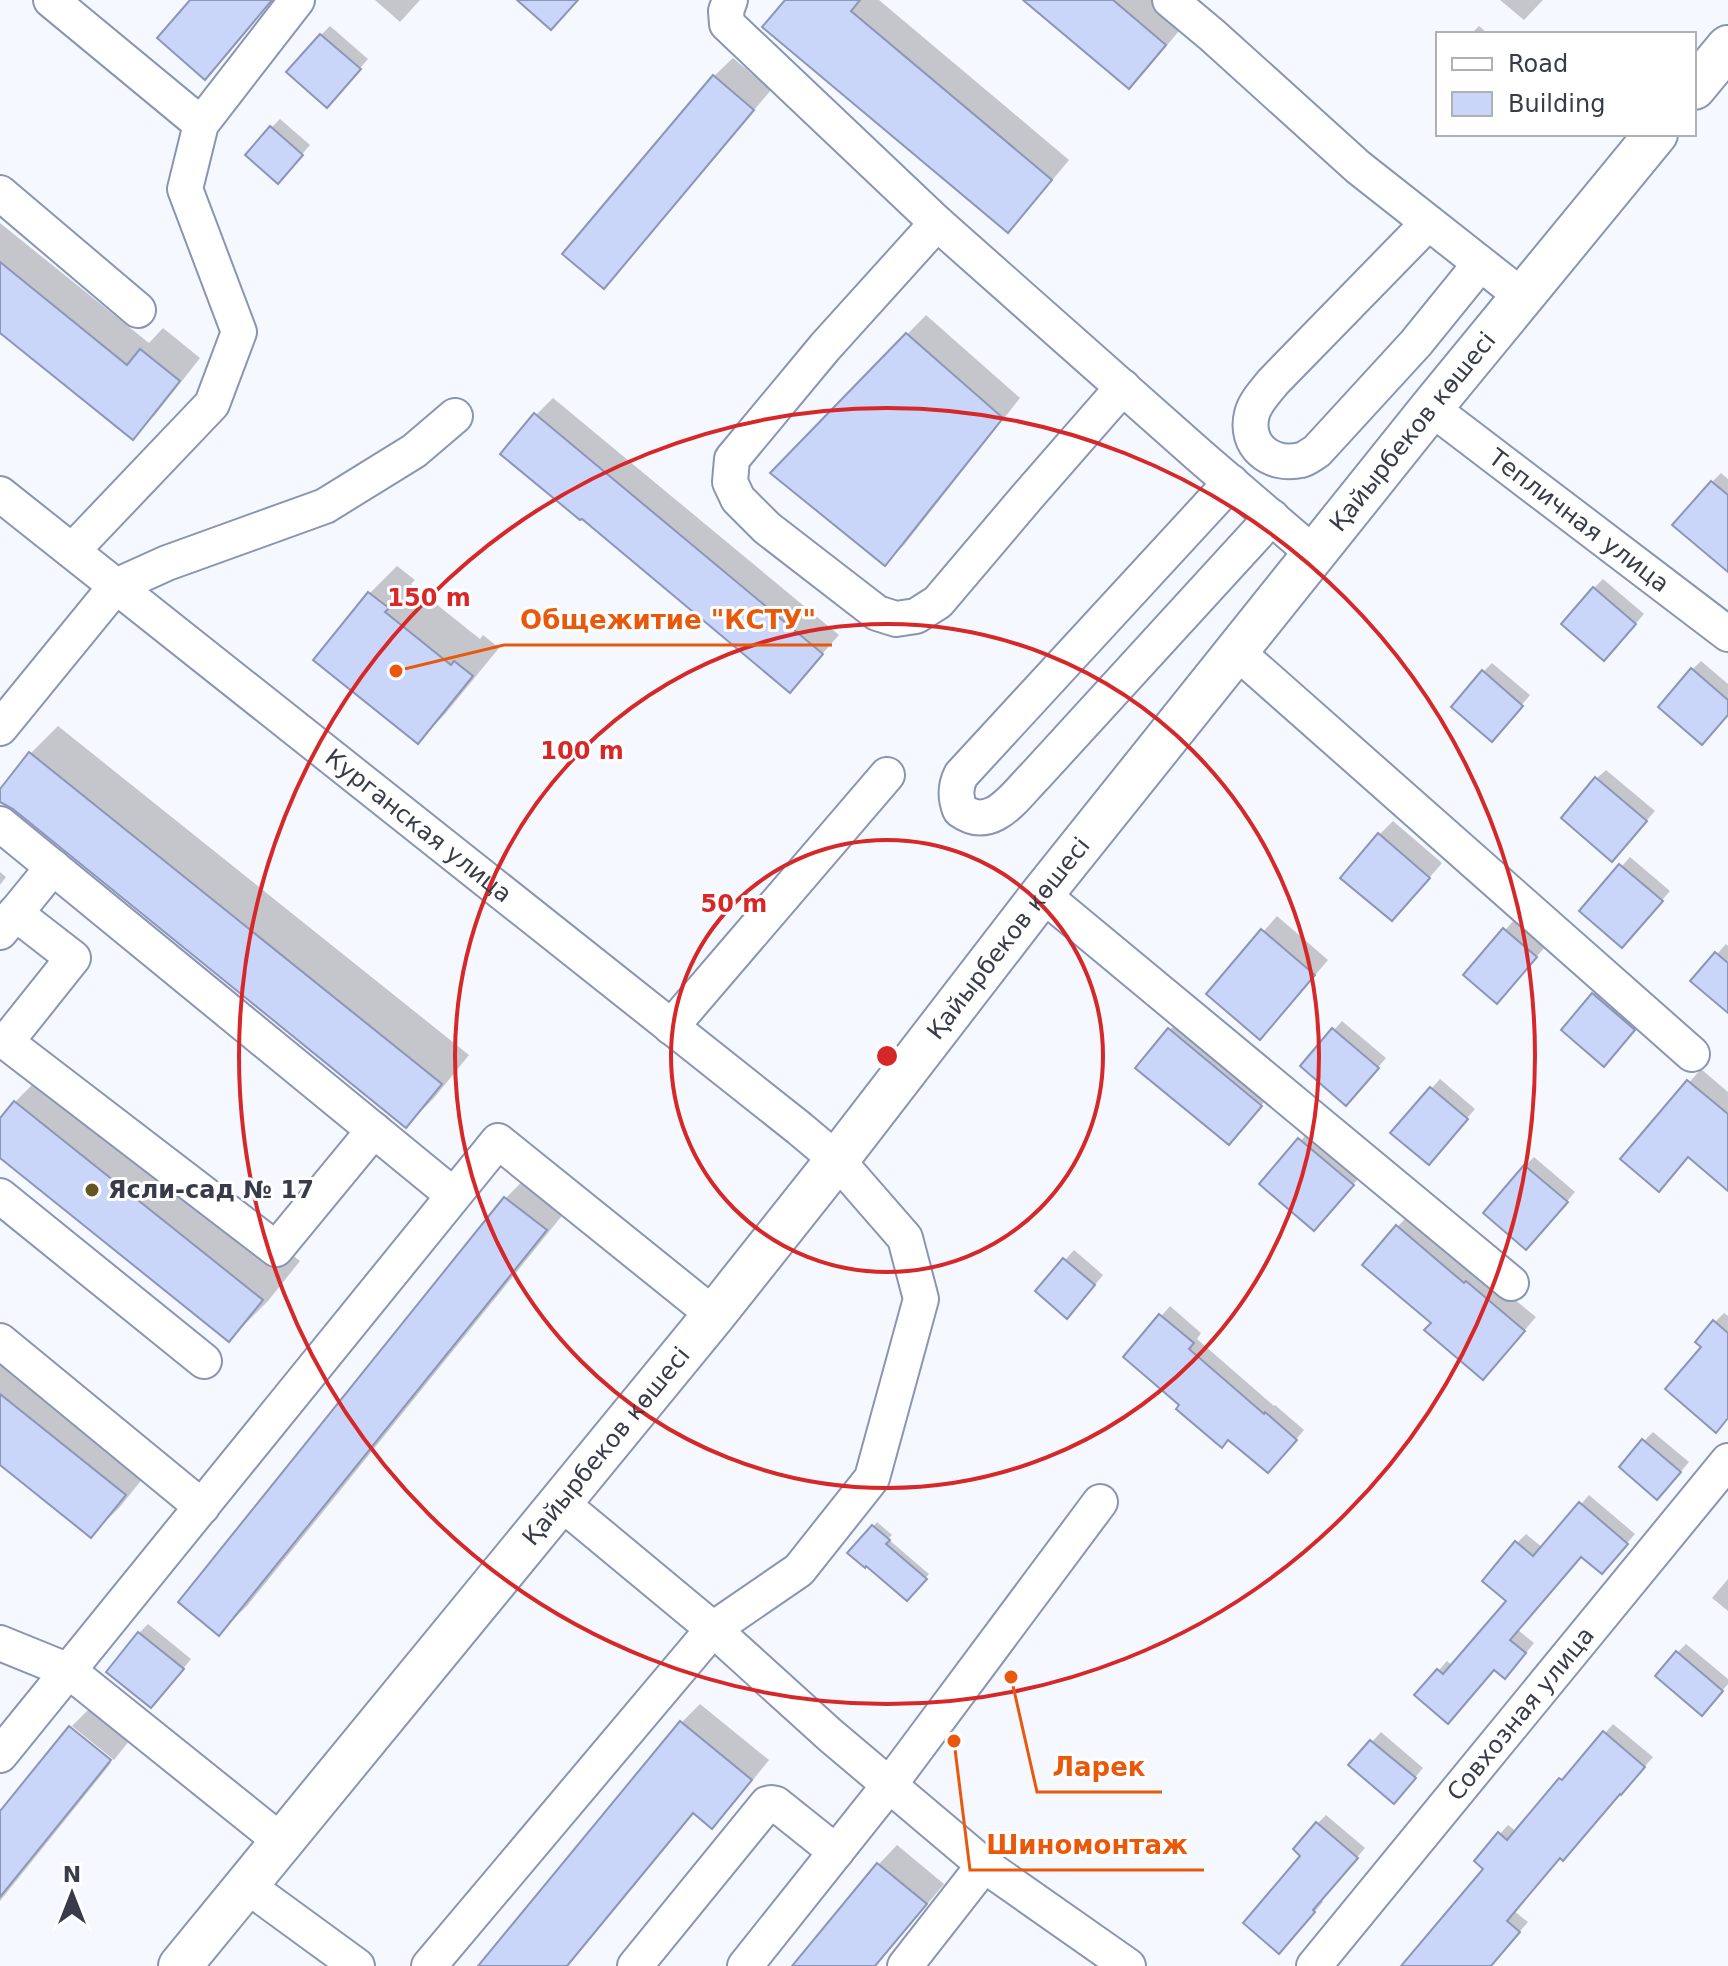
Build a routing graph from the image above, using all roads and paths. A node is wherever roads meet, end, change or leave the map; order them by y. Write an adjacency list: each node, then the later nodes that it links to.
1 (51, 0): 7 (street)
2 (297, 0): 7 (street)
3 (730, 0): 10 (street)
4 (1170, 0): 11 (street)
5 (1728, 47): 6 (main road)
6 (1696, 86)
7 (201, 124): 21 (street)
8 (1654, 136): 13 (main road, Қайырбеков көшесі)
9 (0, 193): 14 (street)
10 (937, 223): 15 (street); 15 (street)
11 (1428, 223): 12 (street); 12 (street)
12 (1480, 264): 13 (street)
13 (1523, 297): 16 (main road, Қайырбеков көшесі)
14 (138, 310)
15 (1123, 387): 18 (street)
16 (1431, 408): 22 (main road, Қайырбеков көшесі); 24 (street, Тепличная улица)
17 (455, 416): 23 (street)
18 (1231, 482): 20 (street); 20 (street)
19 (0, 494): 21 (street, Курганская улица)
20 (1272, 517): 22 (street)
21 (72, 551): 23 (street, Курганская улица)
22 (1314, 554): 25 (main road, Қайырбеков көшесі)
23 (116, 586): 26 (street); 32 (street, Курганская улица)
24 (1728, 634)
25 (1236, 651): 30 (main road, Қайырбеков көшесі); 34 (street)
26 (0, 728)
27 (887, 775): 32 (street)
28 (0, 824): 29 (street)
29 (53, 867): 31 (street); 35 (street)
30 (1042, 894): 36 (main road, Қайырбеков көшесі); 39 (street)
31 (8, 923): 33 (street)
32 (671, 1027): 36 (street, Курганская улица)
33 (3, 1046): 35 (street)
34 (1692, 1054)
35 (374, 1130): 37 (street)
36 (837, 1160): 40 (main road, Қайырбеков көшесі); 47 (street, Курганская улица)
37 (453, 1195): 40 (street); 46 (street)
38 (0, 1196): 42 (street)
39 (1511, 1283)
40 (714, 1315): 44 (main road, Қайырбеков көшесі)
41 (0, 1341): 46 (street)
42 (204, 1361)
43 (1728, 1461): 63 (street, Совхозная улица)
44 (560, 1502): 47 (street); 52 (main road, Қайырбеков көшесі)
45 (1100, 1502): 51 (street)
46 (202, 1507): 49 (street)
47 (713, 1629): 51 (street); 58 (street, Курганская улица)
48 (0, 1643): 49 (street)
49 (69, 1671): 50 (street); 52 (street)
50 (0, 1755)
51 (890, 1784): 53 (street); 54 (street)
52 (282, 1842): 55 (main road, Қайырбеков көшесі)
53 (836, 1852): 59 (street); 60 (street)
54 (984, 1865): 61 (street); 62 (street)
55 (246, 1885): 56 (main road, Қайырбеков көшесі); 57 (street)
56 (180, 1966)
57 (357, 1966)
58 (429, 1966)
59 (635, 1966)
60 (745, 1966)
61 (905, 1966)
62 (1128, 1966)
63 (1314, 1966)

